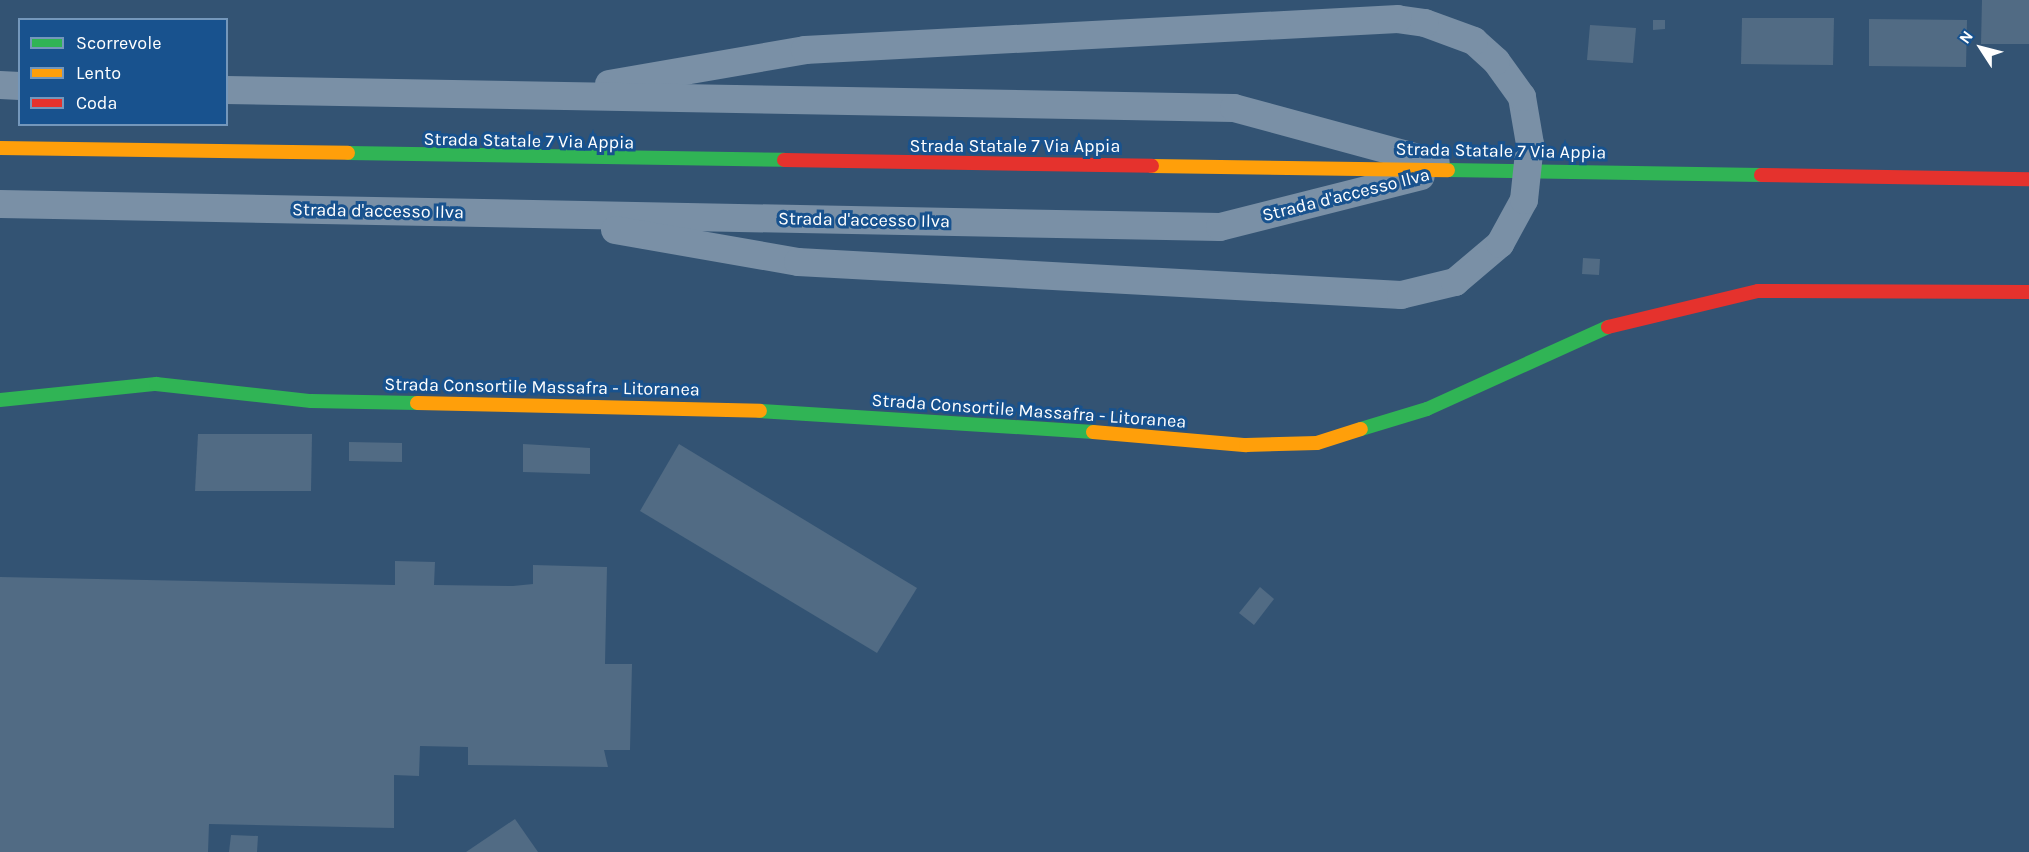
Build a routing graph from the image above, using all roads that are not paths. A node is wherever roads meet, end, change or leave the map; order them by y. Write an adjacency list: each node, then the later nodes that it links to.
1 (0, 85): 2 (street)
2 (18, 86)
3 (228, 90): 4 (street, Strada d'accesso Ilva)
4 (541, 96): 6 (street, Strada d'accesso Ilva); 9 (street, bridge)
5 (0, 148): 6 (street, Strada Statale 7 Via Appia)
6 (1455, 168): 7 (street, Strada Statale 7 Via Appia); 9 (street, Strada d'accesso Ilva)
7 (2029, 179)
8 (0, 204): 9 (street, Strada d'accesso Ilva)
9 (524, 214)
10 (2029, 292): 11 (street, Strada Consortile Massafra - Litoranea)
11 (0, 400)

